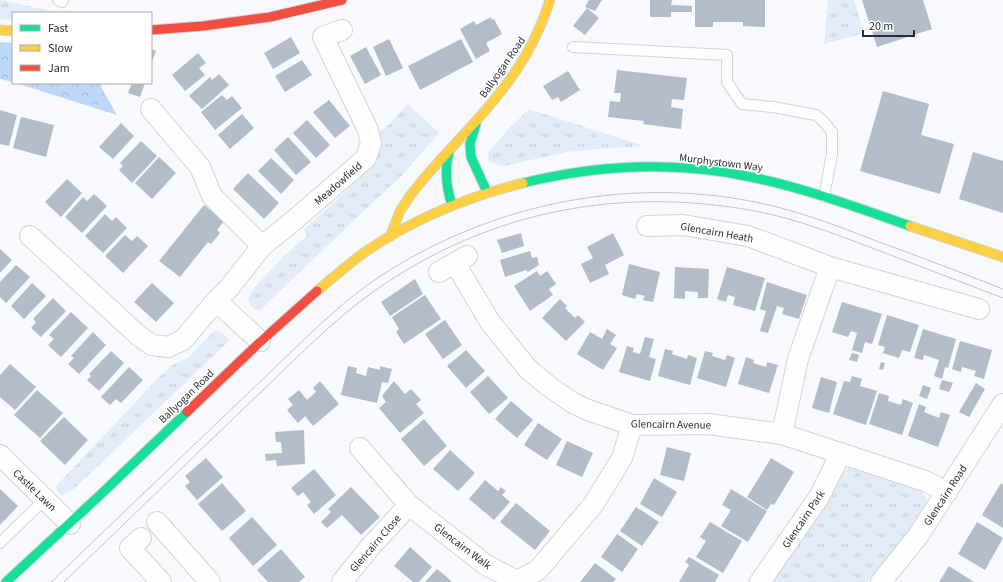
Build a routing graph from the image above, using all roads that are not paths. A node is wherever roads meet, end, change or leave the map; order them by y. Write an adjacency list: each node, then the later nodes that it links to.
1 (58, 0): 2 (lane)
2 (63, 0)
3 (342, 0): 6 (street)
4 (550, 0): 11 (street, Ballyogan Road)
5 (0, 30): 8 (street)
6 (152, 30)
7 (342, 30): 19 (street, Meadowfield)
8 (12, 31)
9 (573, 47): 14 (lane)
10 (151, 107): 19 (street)
11 (476, 122): 12 (street, Ballyogan Road); 13 (street, Ballyogan Road)
12 (449, 152): 15 (street); 18 (street, Ballyogan Road)
13 (486, 192): 14 (street, Murphystown Way); 15 (street, Murphystown Way)
14 (824, 197): 20 (street, Murphystown Way)
15 (452, 205): 18 (street, Ballyogan Road)
16 (647, 226): 22 (street, Glencairn Heath)
17 (30, 236): 23 (street, Meadowfield)
18 (390, 237): 25 (street, Ballyogan Road)
19 (262, 246): 23 (street, Meadowfield)
20 (1003, 257)
21 (454, 264): 27 (street, Glencairn Avenue)
22 (830, 267): 24 (street, Glencairn Heath); 28 (street)
23 (216, 302): 25 (street)
24 (979, 309)
25 (260, 341): 36 (street, Ballyogan Road)
26 (1003, 404): 32 (street, Glencairn Road)
27 (632, 425): 28 (street, Glencairn Avenue); 34 (street, Glencairn Walk)
28 (782, 434): 30 (street, Glencairn Avenue)
29 (360, 448): 34 (street, Glencairn Walk)
30 (841, 452): 32 (street, Glencairn Avenue); 43 (street, Glencairn Park)
31 (0, 455): 33 (street, Castle Lawn)
32 (947, 492): 44 (street, Glencairn Road)
33 (45, 499): 36 (street, Castle Lawn); 37 (lane)
34 (409, 505): 42 (street, Glencairn Close)
35 (157, 522): 41 (street)
36 (70, 524): 39 (street, Ballyogan Road)
37 (0, 543)
38 (136, 543): 40 (street)
39 (6, 582)
40 (161, 582)
41 (210, 582)
42 (342, 582)
43 (760, 582)
44 (882, 582)

